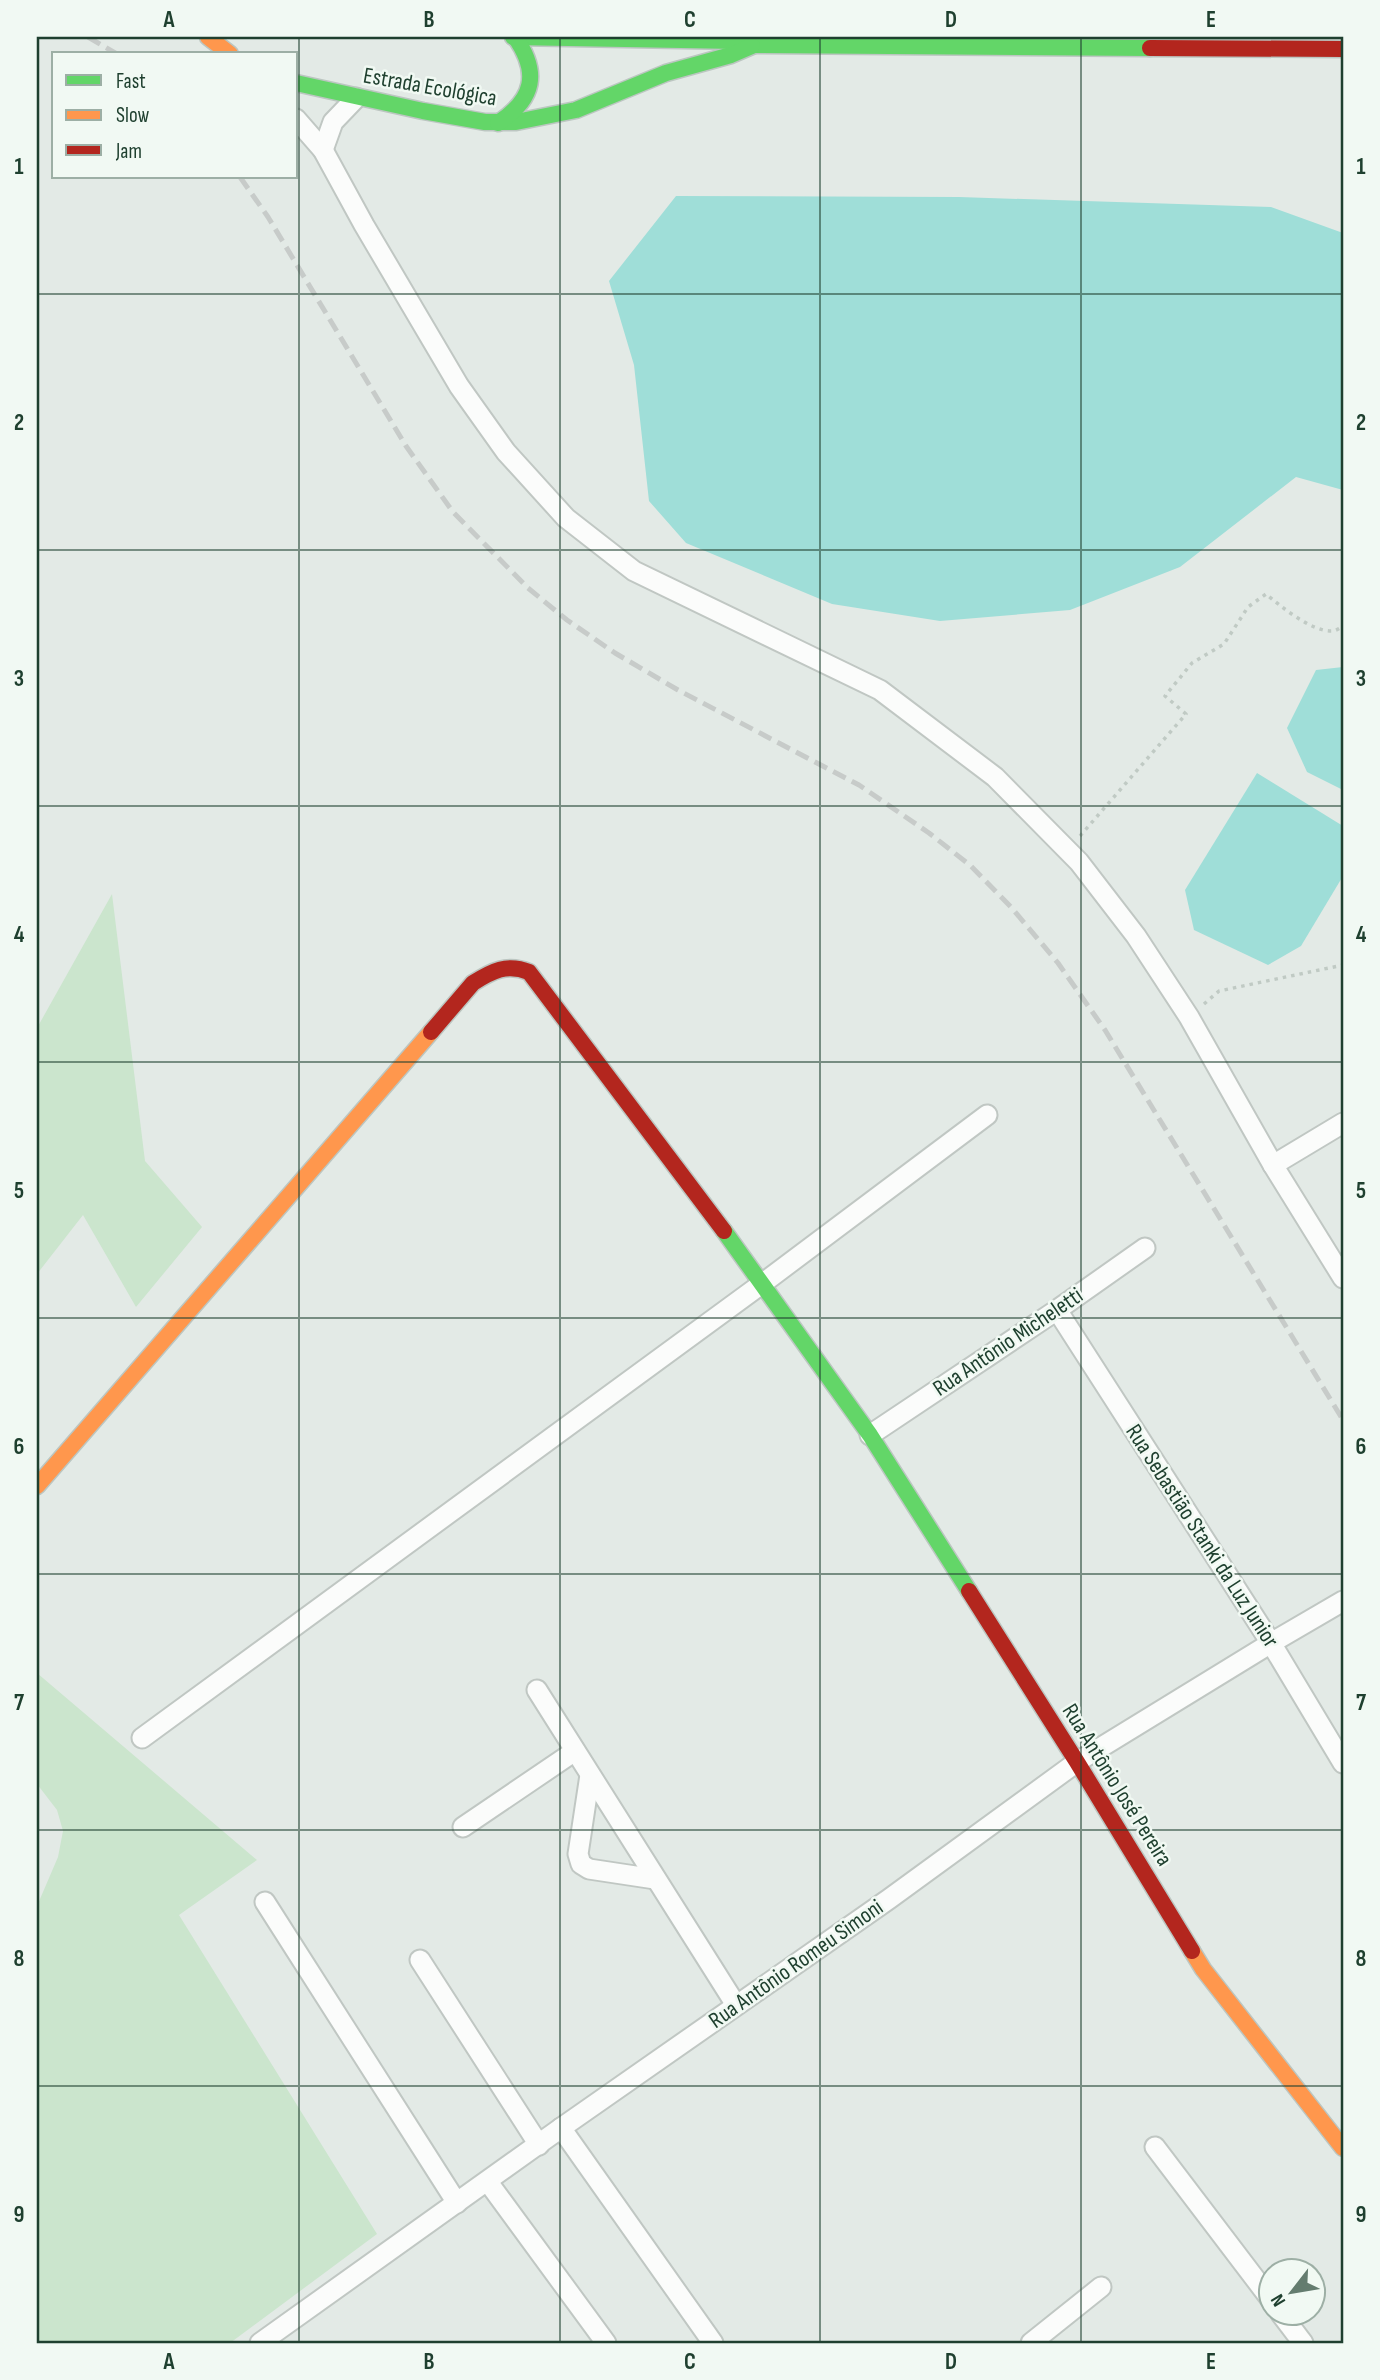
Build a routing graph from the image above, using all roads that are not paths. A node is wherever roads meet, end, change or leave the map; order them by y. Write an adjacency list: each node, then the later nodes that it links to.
1 (208, 37): 5 (street)
2 (514, 37): 3 (street, Estrada Ecológica); 9 (street)
3 (754, 45): 4 (street, Estrada Ecológica); 9 (street, Estrada Ecológica)
4 (1343, 49)
5 (227, 52)
6 (298, 84): 7 (street, Estrada Ecológica)
7 (356, 98): 9 (street, Estrada Ecológica); 10 (street)
8 (298, 121): 10 (street)
9 (498, 123)
10 (323, 150): 13 (street)
11 (986, 1115): 16 (street)
12 (1343, 1123): 13 (street)
13 (1273, 1166): 15 (street)
14 (1145, 1248): 17 (street, Rua Antônio Micheletti)
15 (1343, 1278)
16 (763, 1283): 18 (street, Rua Antônio José Pereira); 19 (street, Rua Antônio José Pereira); 23 (street)
17 (1057, 1310): 18 (street, Rua Antônio Micheletti); 21 (street, Rua Sebastião Stanki da Luz Junior)
18 (870, 1435): 25 (street, Rua Antônio José Pereira)
19 (37, 1486)
20 (1343, 1601): 21 (street, Rua Antônio Romeu Simoni)
21 (1271, 1643): 25 (street, Rua Antônio Romeu Simoni); 26 (street, Rua Sebastião Stanki da Luz Junior)
22 (537, 1690): 24 (street)
23 (142, 1738)
24 (575, 1751): 27 (street); 28 (street)
25 (1077, 1762): 32 (street, Rua Antônio Romeu Simoni); 36 (street, Rua Antônio José Pereira)
26 (1343, 1763)
27 (590, 1775): 29 (street); 29 (street)
28 (463, 1827)
29 (655, 1879): 32 (street)
30 (265, 1902): 38 (street)
31 (420, 1960): 34 (street)
32 (736, 2005): 33 (street, Rua Antônio Romeu Simoni)
33 (561, 2128): 34 (street, Rua Antônio Romeu Simoni); 44 (street)
34 (539, 2145): 37 (street, Rua Antônio Romeu Simoni)
35 (1155, 2147): 39 (street)
36 (1343, 2148)
37 (488, 2182): 38 (street, Rua Antônio Romeu Simoni); 43 (street)
38 (457, 2203): 42 (street, Rua Antônio Romeu Simoni)
39 (1258, 2283)
40 (1101, 2287): 45 (street)
41 (1292, 2328): 46 (street)
42 (260, 2343)
43 (606, 2343)
44 (713, 2343)
45 (1031, 2343)
46 (1303, 2343)

